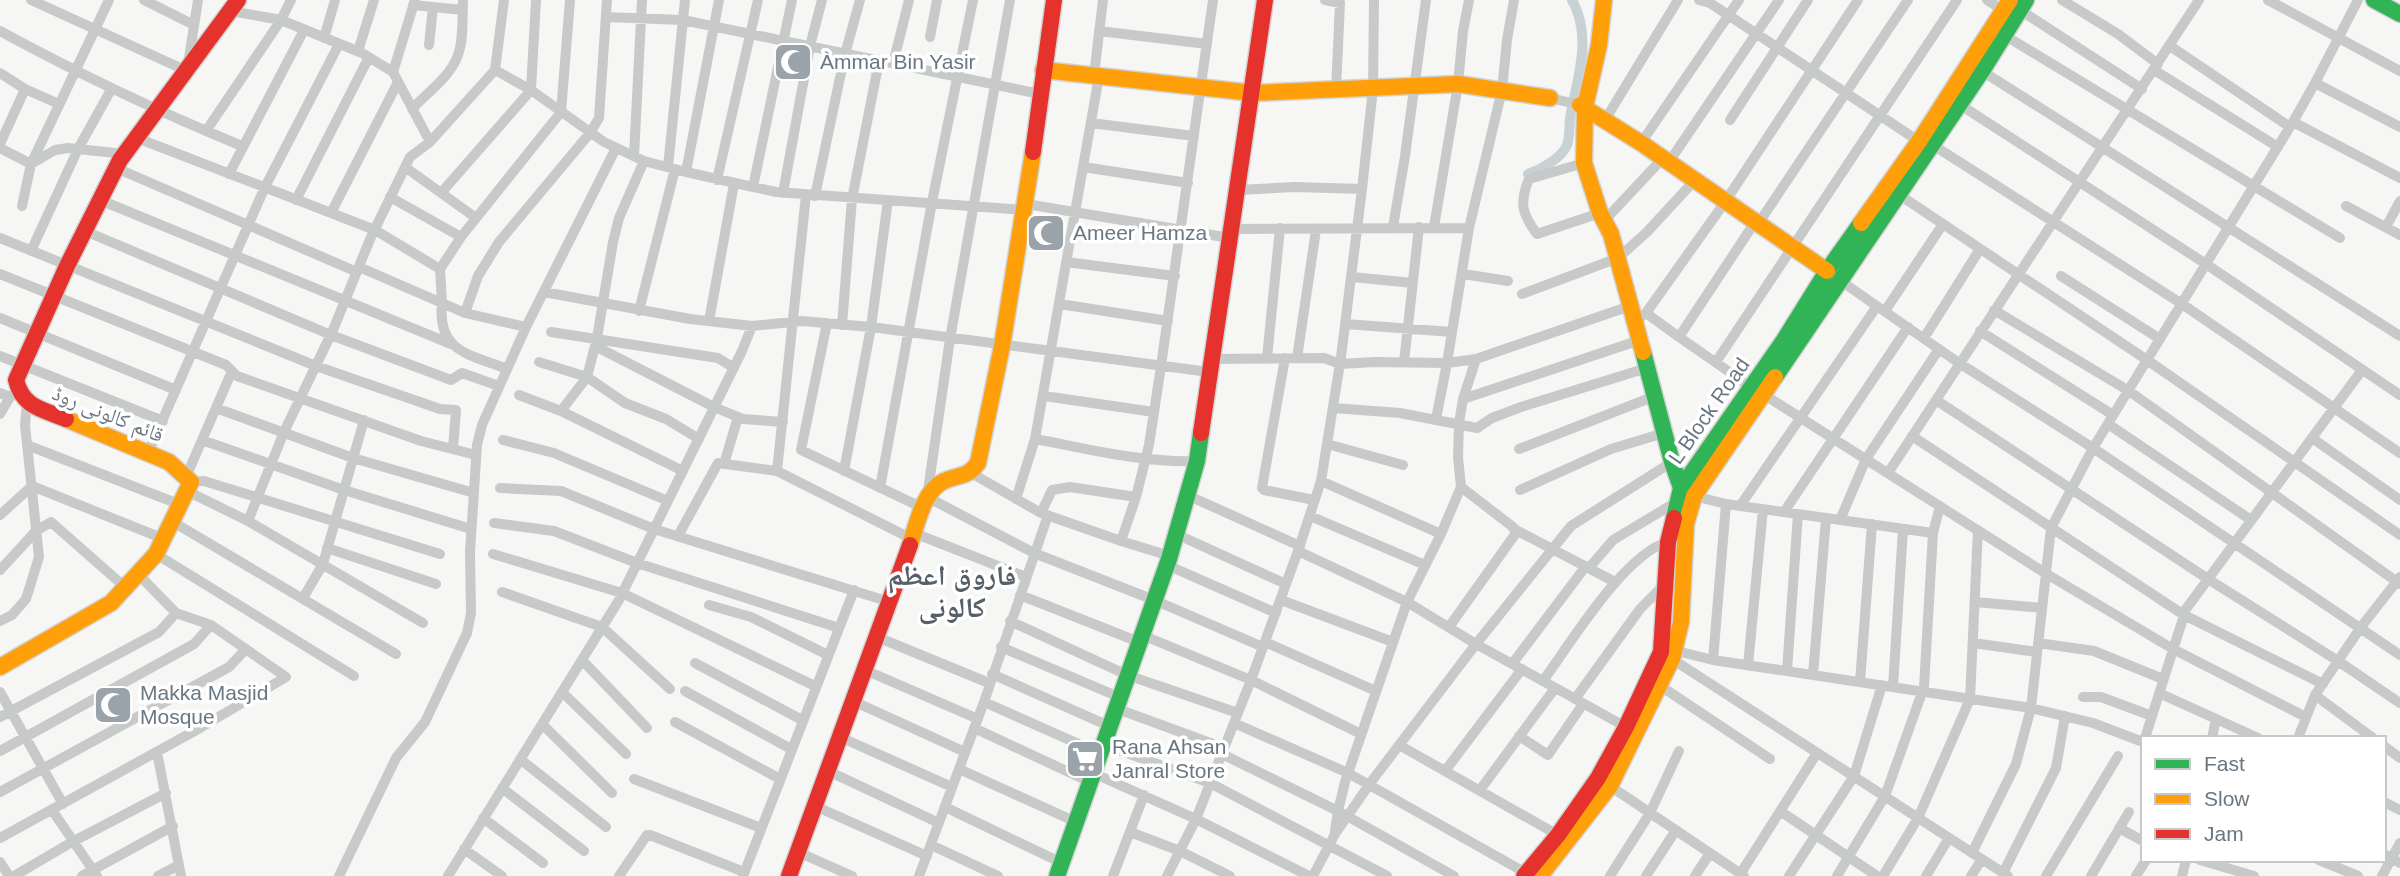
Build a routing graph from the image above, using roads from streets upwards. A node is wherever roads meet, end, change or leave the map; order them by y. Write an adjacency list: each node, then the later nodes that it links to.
1 (31, 0): 60 (street)
2 (108, 0): 60 (street)
3 (144, 0): 58 (street)
4 (198, 0): 58 (street)
5 (291, 0): 56 (street)
6 (335, 0): 68 (street)
7 (373, 0): 77 (street)
8 (503, 0): 85 (street)
9 (536, 0): 103 (street)
10 (570, 0): 117 (street)
11 (607, 0): 54 (street)
12 (642, 0): 55 (street)
13 (685, 0): 57 (street)
14 (719, 0): 59 (street)
15 (758, 0): 64 (street)
16 (792, 0): 70 (street)
17 (822, 0): 74 (street)
18 (860, 0): 78 (street)
19 (909, 0): 81 (street)
20 (937, 0): 67 (street)
21 (973, 0): 93 (street)
22 (1010, 0): 96 (street)
23 (1054, 0): 83 (street)
24 (1103, 0): 63 (street)
25 (1213, 0): 72 (street)
26 (1265, 0): 106 (street)
27 (1325, 0): 104 (street)
28 (1374, 0): 101 (street)
29 (1426, 0): 98 (street)
30 (1469, 0): 95 (street)
31 (1514, 0): 105 (street)
32 (1604, 0): 112 (street)
33 (1678, 0): 120 (street)
34 (1739, 0): 53 (street)
35 (1779, 0): 66 (street)
36 (1808, 0): 76 (street)
37 (1858, 0): 86 (street)
38 (1908, 0): 107 (street)
39 (1957, 0): 118 (street)
40 (1987, 0): 50 (street)
41 (2062, 0): 82 (street)
42 (2199, 0): 75 (street)
43 (2268, 0): 69 (street)
44 (2358, 0): 69 (street)
45 (2374, 0): 52 (street)
46 (1707, 1): 53 (street)
47 (414, 3): 51 (street); 92 (street)
48 (235, 5): 56 (street); 84 (street)
49 (463, 5): 51 (street); 113 (street)
50 (2015, 5): 65 (street, L Block Road); 102 (street); 130 (street, L Block Road)
51 (433, 7): 73 (street)
52 (2400, 14)
53 (1728, 16): 66 (street); 131 (street)
54 (606, 17): 55 (street); 126 (street)
55 (641, 19): 57 (street); 139 (street)
56 (281, 20): 61 (street); 125 (street)
57 (683, 20): 59 (street); 146 (street)
58 (194, 25): 84 (street)
59 (714, 27): 64 (street); 146 (street)
60 (95, 29): 84 (street); 89 (street)
61 (304, 30): 68 (street); 133 (street)
62 (0, 31): 89 (street)
63 (1099, 31): 72 (street); 91 (street)
64 (750, 34): 70 (street); 149 (street)
65 (2004, 34): 87 (street, L Block Road); 115 (street)
66 (1757, 35): 76 (street); 140 (street)
67 (930, 37)
68 (324, 38): 71 (street)
69 (2338, 38): 88 (street); 94 (street)
70 (784, 41): 74 (street); 155 (street)
71 (339, 44): 77 (street); 154 (street)
72 (1207, 44): 97 (street)
73 (429, 45)
74 (810, 46): 78 (street); 160 (street)
75 (2171, 46): 82 (street); 123 (street)
76 (1776, 47): 86 (street); 121 (street)
77 (358, 51): 79 (street)
78 (845, 54): 80 (street); 162 (street)
79 (369, 57): 92 (street); 166 (street)
80 (879, 61): 81 (street); 164 (street)
81 (893, 64): 93 (street)
82 (2156, 67): 102 (street); 135 (street)
83 (1043, 70): 91 (street); 108 (street)
84 (187, 71): 114 (street)
85 (495, 71): 103 (street); 129 (street)
86 (1812, 71): 107 (street); 170 (street)
87 (1982, 71): 111 (street, L Block Road); 134 (street)
88 (2400, 71)
89 (76, 72): 99 (street); 110 (street)
90 (0, 73): 100 (street)
91 (1096, 76): 97 (street); 122 (street)
92 (396, 77): 113 (street); 176 (street)
93 (957, 77): 96 (street); 169 (street)
94 (2315, 83): 123 (street); 124 (street)
95 (1458, 84): 98 (street); 105 (street); 186 (street)
96 (995, 85): 108 (street); 171 (street)
97 (1201, 87): 106 (street); 127 (street)
98 (1414, 87): 101 (street); 184 (street)
99 (112, 88): 114 (street); 137 (street)
100 (25, 89): 110 (street); 119 (street)
101 (1373, 89): 104 (street); 157 (street)
102 (2142, 89): 115 (street)
103 (531, 90): 117 (street); 159 (street)
104 (1336, 90): 106 (street)
105 (1502, 90): 109 (street); 189 (street)
106 (1253, 93): 158 (street)
107 (1847, 93): 118 (street); 179 (street)
108 (1040, 94): 173 (street)
109 (1550, 98): 112 (street)
110 (59, 104): 142 (street)
111 (1959, 104): 130 (street, L Block Road); 151 (street)
112 (1583, 106): 120 (street); 141 (street)
113 (412, 109): 129 (street)
114 (158, 110): 125 (street); 128 (street)
115 (2127, 111): 134 (street); 156 (street)
116 (0, 113): 119 (street)
117 (561, 113): 126 (street); 178 (street)
118 (1881, 116): 130 (street); 200 (street)
119 (11, 120): 132 (street)
120 (1605, 120): 131 (street)
121 (1730, 120)
122 (1090, 123): 127 (street); 144 (street)
123 (2292, 125): 135 (street); 148 (street)
124 (2400, 127)
125 (206, 131): 133 (street)
126 (590, 133): 136 (street); 231 (street)
127 (1194, 136): 152 (street)
128 (137, 138): 138 (street); 147 (street)
129 (430, 142): 143 (street)
130 (1926, 142): 161 (street, L Block Road); 180 (street); 213 (street, L Block Road)
131 (1641, 143): 140 (street)
132 (0, 146): 142 (street)
133 (242, 146): 147 (street)
134 (2103, 147): 151 (street); 183 (street)
135 (2278, 147): 156 (street)
136 (616, 148): 139 (street); 220 (street)
137 (78, 149): 138 (street); 142 (street); 202 (street)
138 (125, 154): 145 (street)
139 (639, 158): 146 (street); 225 (street)
140 (1666, 160): 150 (street); 177 (street)
141 (1584, 163): 177 (street); 177 (street)
142 (31, 164): 172 (street)
143 (405, 167): 159 (street); 163 (street)
144 (1083, 167): 152 (street); 175 (street)
145 (116, 168): 165 (street); 182 (street)
146 (676, 169): 149 (street); 230 (street)
147 (229, 174): 154 (street)
148 (2400, 178)
149 (717, 180): 153 (street)
150 (1695, 180): 170 (street); 204 (street)
151 (2080, 182): 180 (street); 206 (street)
152 (1188, 183): 190 (street)
153 (734, 184): 155 (street); 234 (street)
154 (265, 187): 166 (street); 182 (street)
155 (753, 187): 160 (street)
156 (2253, 188): 183 (street); 199 (street)
157 (1363, 189): 158 (street); 191 (street)
158 (1238, 190): 195 (street)
159 (441, 193): 178 (street)
160 (783, 193): 162 (street)
161 (1898, 194): 181 (street); 213 (street, L Block Road)
162 (810, 195): 164 (street); 235 (street)
163 (390, 197): 192 (street); 197 (street)
164 (852, 198): 167 (street); 240 (street)
165 (100, 200): 194 (street); 203 (street)
166 (296, 200): 176 (street)
167 (888, 200): 169 (street); 243 (street)
168 (2400, 201): 187 (street)
169 (932, 202): 171 (street); 249 (street)
170 (1725, 202): 179 (street); 232 (street)
171 (973, 205): 173 (street); 255 (street)
172 (22, 206)
173 (1026, 206): 175 (street); 260 (street)
174 (2346, 206): 187 (street)
175 (1074, 212): 190 (street); 205 (street)
176 (331, 213): 192 (street)
177 (1602, 217): 204 (street)
178 (476, 218): 197 (street)
179 (1757, 223): 200 (street); 253 (street)
180 (2053, 223): 212 (street); 227 (street)
181 (1943, 224): 201 (street); 228 (street)
182 (248, 226): 203 (street); 208 (street)
183 (2229, 226): 206 (street); 252 (street)
184 (1393, 227): 185 (street); 191 (street)
185 (1419, 227): 186 (street); 218 (street)
186 (1434, 227): 189 (street)
187 (2386, 227): 196 (street)
188 (1280, 228): 193 (street); 195 (street); 265 (street)
189 (1469, 228): 211 (street)
190 (1181, 229): 195 (street); 214 (street)
191 (1358, 229): 193 (street); 215 (street)
192 (375, 230): 208 (street); 209 (street)
193 (1316, 230): 267 (street)
194 (85, 231): 207 (street); 219 (street)
195 (1231, 233): 279 (street)
196 (2400, 235)
197 (461, 237): 209 (street)
198 (0, 238): 202 (street)
199 (2340, 238)
200 (1793, 248): 213 (street); 272 (street)
201 (1980, 249): 212 (street); 254 (street)
202 (32, 251): 207 (street)
203 (236, 256): 219 (street); 223 (street)
204 (1618, 258): 221 (street); 232 (street)
205 (1066, 262): 214 (street); 226 (street)
206 (2206, 264): 227 (street); 283 (street)
207 (67, 266): 222 (street); 237 (street)
208 (358, 269): 223 (street); 224 (street)
209 (440, 269): 224 (street)
210 (0, 274): 222 (street)
211 (1463, 274): 217 (street); 248 (street)
212 (2018, 274): 229 (street); 269 (street)
213 (1833, 275): 228 (street); 288 (street, L Block Road)
214 (1175, 276): 236 (street)
215 (1352, 276): 218 (street); 239 (street)
216 (2061, 276): 257 (street)
217 (1508, 281)
218 (1413, 283): 245 (street)
219 (222, 287): 237 (street); 251 (street)
220 (544, 292): 225 (street); 242 (street)
221 (1522, 294)
222 (54, 296): 250 (street); 262 (street)
223 (345, 301): 251 (street); 259 (street)
224 (442, 303): 231 (street); 259 (street)
225 (603, 304): 230 (street); 258 (street)
226 (1060, 304): 236 (street); 263 (street)
227 (2182, 304): 257 (street); 301 (street)
228 (1881, 308): 244 (street); 306 (street)
229 (1994, 310): 246 (street); 289 (street)
230 (639, 311): 234 (street)
231 (465, 313): 242 (street)
232 (1637, 313): 253 (street); 256 (street); 268 (street)
233 (0, 318): 250 (street)
234 (709, 321): 241 (street)
235 (794, 321): 238 (street); 241 (street); 311 (street)
236 (1168, 321): 278 (street)
237 (205, 323): 262 (street); 277 (street)
238 (827, 323): 240 (street); 341 (street)
239 (1346, 324): 245 (street); 275 (street)
240 (842, 325): 243 (street)
241 (752, 326): 280 (street)
242 (526, 327): 282 (street)
243 (871, 327): 249 (street); 341 (street)
244 (1908, 327): 254 (street); 319 (street)
245 (1408, 328): 248 (street); 271 (street)
246 (1980, 331): 274 (street); 308 (street)
247 (551, 332): 258 (street)
248 (1452, 332): 273 (street)
249 (909, 333): 255 (street); 348 (street)
250 (36, 334): 276 (street); 287 (street)
251 (331, 335): 277 (street); 286 (street)
252 (2400, 336)
253 (1679, 337): 272 (street)
254 (1924, 338): 261 (street)
255 (950, 339): 260 (street); 363 (street)
256 (1640, 340): 281 (street); 296 (street)
257 (2160, 340): 269 (street)
258 (596, 342): 280 (street); 285 (street); 298 (street)
259 (451, 344): 282 (street)
260 (1002, 346): 263 (street); 342 (street)
261 (1939, 349): 274 (street); 332 (street)
262 (193, 352): 284 (street); 287 (street)
263 (1052, 352): 278 (street); 292 (street)
264 (0, 356): 276 (street)
265 (1267, 358): 266 (street); 279 (street)
266 (1284, 358): 267 (street); 360 (street)
267 (1297, 358): 275 (street)
268 (1476, 359): 273 (street); 296 (street)
269 (2147, 360): 289 (street); 335 (street)
270 (539, 362): 285 (street)
271 (1404, 362): 273 (street); 275 (street)
272 (1716, 362): 288 (street)
273 (1447, 363): 307 (street)
274 (1959, 363): 297 (street); 324 (street)
275 (1340, 364): 300 (street)
276 (22, 365): 291 (street); 310 (street)
277 (316, 366): 295 (street); 325 (street)
278 (1161, 366): 279 (street); 303 (street)
279 (1210, 366): 333 (street)
280 (734, 368): 298 (street)
281 (1647, 368): 293 (street); 312 (street)
282 (507, 369): 286 (street)
283 (2362, 370): 294 (street); 301 (street)
284 (232, 371): 295 (street); 299 (street)
285 (587, 377): 302 (street); 317 (street)
286 (499, 386): 329 (street)
287 (176, 390): 310 (street)
288 (1757, 390): 306 (street); 356 (street, L Block Road)
289 (2129, 391): 308 (street); 353 (street)
290 (519, 395): 302 (street)
291 (14, 396): 304 (street); 323 (street); 327 (street, قائم کالونی روڈ)
292 (1044, 396): 303 (street); 318 (street)
293 (1654, 396): 313 (street); 326 (street)
294 (2400, 396)
295 (301, 397): 309 (street); 314 (street)
296 (1463, 399): 312 (street)
297 (1936, 400): 315 (street); 350 (street)
298 (715, 407): 305 (street); 317 (street)
299 (216, 408): 314 (street); 320 (street)
300 (1333, 408): 307 (street); 322 (street)
301 (2334, 408): 316 (street); 328 (street)
302 (561, 411): 339 (street)
303 (1154, 412): 331 (street)
304 (0, 414)
305 (738, 417): 311 (street); 337 (street)
306 (1800, 418): 319 (street); 365 (street)
307 (1436, 419): 312 (street)
308 (2111, 419): 324 (street); 375 (street)
309 (364, 420): 325 (street); 330 (street)
310 (163, 421): 327 (street)
311 (783, 422): 340 (street)
312 (1459, 423): 346 (street)
313 (1664, 432): 334 (street); 352 (street)
314 (284, 433): 330 (street); 336 (street)
315 (1912, 436): 343 (street); 381 (street)
316 (2312, 438): 335 (street); 361 (street)
317 (699, 439): 339 (street)
318 (1035, 439): 331 (street); 359 (street)
319 (1833, 439): 332 (street); 368 (street)
320 (202, 440): 336 (street); 349 (street)
321 (503, 440): 362 (street)
322 (1327, 444): 338 (street); 344 (street)
323 (27, 445): 345 (street); 349 (street)
324 (2093, 448): 350 (street); 396 (street)
325 (453, 449): 329 (street)
326 (1519, 449)
327 (148, 453): 349 (street, قائم کالونی روڈ)
328 (2400, 453)
329 (476, 455): 354 (street)
330 (353, 458): 351 (street); 354 (street)
331 (1146, 459): 333 (street); 358 (street)
332 (1866, 459): 343 (street); 374 (street)
333 (1197, 461): 355 (street)
334 (1672, 462): 356 (street); 399 (street)
335 (2294, 462): 353 (street); 391 (street)
336 (271, 464): 351 (street); 357 (street)
337 (724, 464): 340 (street); 392 (street)
338 (1403, 465)
339 (683, 471): 362 (street)
340 (778, 471): 393 (street)
341 (844, 471): 348 (street)
342 (971, 473): 359 (street); 363 (street)
343 (1888, 473): 366 (street)
344 (1321, 481): 360 (street); 390 (street)
345 (32, 486): 371 (street); 387 (street); 397 (street)
346 (1461, 487): 385 (street); 390 (street)
347 (500, 488): 383 (street)
348 (880, 488): 363 (street)
349 (186, 489): 357 (street); 376 (street); 377 (street)
350 (2071, 489): 381 (street); 413 (street)
351 (344, 490): 378 (street); 382 (street)
352 (1520, 490)
353 (2272, 493): 375 (street); 414 (street)
354 (474, 494): 382 (street)
355 (1187, 495): 389 (street); 400 (street)
356 (1684, 495): 364 (street); 395 (street, L Block Road); 408 (street); 439 (street, L Block Road)
357 (258, 497): 376 (street); 378 (street)
358 (1136, 497): 369 (street); 394 (street)
359 (1016, 499): 369 (street)
360 (1314, 500): 372 (street)
361 (2400, 500)
362 (668, 501): 383 (street)
363 (925, 503): 393 (street); 401 (street)
364 (1726, 504): 365 (street); 460 (street)
365 (1740, 506): 367 (street)
366 (1940, 506): 386 (street); 388 (street)
367 (1763, 509): 368 (street); 463 (street)
368 (1784, 512): 370 (street)
369 (1044, 514): 394 (street); 401 (street)
370 (1798, 514): 373 (street); 467 (street)
371 (0, 515)
372 (1310, 516): 400 (street); 407 (street)
373 (1826, 518): 374 (street); 469 (street)
374 (1840, 520): 380 (street)
375 (2251, 520): 396 (street)
376 (248, 521): 406 (street)
377 (173, 522): 397 (street); 424 (street)
378 (335, 522): 398 (street); 402 (street)
379 (494, 523): 405 (street)
380 (1872, 524): 384 (street); 475 (street)
381 (2052, 528): 410 (street); 434 (street)
382 (471, 529): 602 (street)
383 (654, 529): 392 (street); 405 (street)
384 (1903, 529): 388 (street); 479 (street)
385 (1516, 530): 399 (street); 442 (street)
386 (1978, 530): 410 (street); 429 (street)
387 (36, 531): 409 (street); 419 (street); 435 (street)
388 (1933, 533): 484 (street)
389 (1176, 534): 404 (street); 416 (street)
390 (1441, 534): 407 (street)
391 (2400, 535)
392 (678, 536): 420 (street)
393 (913, 536): 412 (street); 428 (street)
394 (1121, 541): 404 (street)
395 (1668, 541): 415 (street); 418 (street, L Block Road)
396 (2235, 543): 413 (street); 443 (street)
397 (160, 547): 411 (street); 470 (street)
398 (327, 548): 406 (street); 417 (street)
399 (1552, 548): 408 (street); 450 (street)
400 (1299, 549): 416 (street); 427 (street)
401 (1034, 553): 412 (street); 425 (street)
402 (440, 554)
403 (493, 554): 422 (street)
404 (1169, 560): 425 (street); 433 (street)
405 (637, 563): 422 (street); 444 (street)
406 (323, 564): 424 (street); 438 (street)
407 (1425, 565): 427 (street)
408 (1587, 567): 415 (street); 464 (street)
409 (0, 570)
410 (2045, 573): 431 (street); 454 (street)
411 (139, 575): 419 (street); 432 (street)
412 (1026, 577): 423 (street)
413 (2208, 579): 434 (street); 461 (street)
414 (2399, 581): 443 (street)
415 (1615, 582): 474 (street)
416 (1286, 583): 426 (street)
417 (436, 584)
418 (1664, 585): 437 (street, L Block Road); 492 (street)
419 (126, 588): 465 (street)
420 (853, 590): 428 (street); 444 (street)
421 (502, 592): 441 (street)
422 (622, 593): 441 (street); 478 (street)
423 (1020, 595): 436 (street); 446 (street)
424 (303, 598): 456 (street)
425 (1154, 600): 446 (street); 449 (street)
426 (1281, 600): 433 (street); 447 (street)
427 (1407, 601): 442 (street); 447 (street)
428 (890, 602): 445 (street)
429 (1975, 602): 431 (street); 448 (street)
430 (709, 605): 457 (street)
431 (2042, 608): 452 (street)
432 (176, 613): 440 (street); 497 (street)
433 (1276, 613): 449 (street)
434 (2184, 615): 454 (street); 476 (street)
435 (0, 621)
436 (1010, 621): 451 (street); 468 (street)
437 (1664, 621): 439 (street); 455 (street, L Block Road)
438 (423, 622)
439 (1682, 622): 455 (street, L Block Road)
440 (211, 625): 453 (street); 517 (street)
441 (602, 627): 459 (street); 481 (street)
442 (1449, 627): 450 (street)
443 (2361, 627): 458 (street); 461 (street)
444 (839, 628): 457 (street)
445 (877, 637): 466 (street); 471 (street)
446 (1140, 639): 468 (street); 473 (street)
447 (1393, 642): 483 (street)
448 (1973, 643): 452 (street); 490 (street)
449 (1264, 644): 473 (street); 483 (street)
450 (1476, 644): 464 (street); 520 (street)
451 (1001, 647): 471 (street); 494 (street)
452 (2038, 648): 472 (street); 496 (street)
453 (246, 649): 526 (street); 533 (street)
454 (2173, 649): 472 (street); 500 (street)
455 (1670, 652): 460 (street); 477 (street, L Block Road); 508 (street, L Block Road); 528 (street)
456 (396, 654)
457 (828, 655): 478 (street)
458 (2400, 655)
459 (582, 660): 486 (street); 509 (street)
460 (1713, 660): 463 (street)
461 (2338, 661): 476 (street); 495 (street)
462 (695, 663): 503 (street)
463 (1748, 665): 467 (street)
464 (1517, 666): 474 (street); 536 (street)
465 (0, 667)
466 (865, 670): 491 (street); 506 (street)
467 (1787, 671): 469 (street)
468 (1127, 675): 494 (street); 501 (street)
469 (1813, 675): 475 (street)
470 (354, 676)
471 (991, 679): 493 (street); 507 (street)
472 (2163, 679): 487 (street)
473 (1251, 680): 501 (street); 510 (street)
474 (1543, 681): 480 (street)
475 (1860, 682): 479 (street)
476 (2323, 684): 488 (street)
477 (1659, 685): 532 (street); 542 (street, L Block Road)
478 (815, 686): 503 (street)
479 (1887, 686): 484 (street); 538 (street)
480 (1555, 688): 492 (street); 511 (street)
481 (670, 689)
482 (685, 691): 521 (street)
483 (1376, 691): 510 (street)
484 (1922, 691): 490 (street); 552 (street)
485 (0, 692): 497 (street)
486 (562, 692): 505 (street); 529 (street)
487 (2159, 693): 499 (street); 502 (street)
488 (2315, 695): 500 (street); 516 (street)
489 (2083, 697): 499 (street)
490 (1970, 699): 496 (street); 563 (street)
491 (853, 701): 518 (street); 527 (street)
492 (1579, 701): 508 (street); 511 (street)
493 (984, 702): 506 (street); 522 (street)
494 (1117, 703): 507 (street); 524 (street)
495 (2400, 704)
496 (2031, 708): 498 (street); 587 (street)
497 (5, 714): 517 (street)
498 (2066, 716): 519 (street); 597 (street)
499 (2152, 716): 512 (street)
500 (2306, 717): 515 (street)
501 (1236, 718): 524 (street); 537 (street)
502 (2216, 719): 513 (street); 514 (street)
503 (802, 720): 521 (street)
504 (675, 722): 541 (street)
505 (542, 724): 531 (street); 550 (street)
506 (976, 724): 527 (street); 539 (street)
507 (1108, 726): 522 (street)
508 (1626, 727): 542 (street, L Block Road)
509 (647, 728)
510 (1361, 734): 537 (street)
511 (1519, 736): 547 (street)
512 (2145, 736)
513 (2212, 736)
514 (2254, 736)
515 (2299, 736)
516 (2370, 736)
517 (26, 737): 523 (street); 533 (street)
518 (840, 737): 535 (street); 545 (street)
519 (2141, 739)
520 (1399, 745): 536 (street); 544 (street)
521 (791, 749): 541 (street)
522 (1101, 749): 539 (street); 543 (street)
523 (0, 751)
524 (1223, 751): 543 (street); 559 (street)
525 (1679, 751): 560 (street)
526 (157, 752): 549 (street); 553 (street)
527 (965, 752): 534 (street)
528 (1817, 752): 538 (street); 557 (street)
529 (626, 754)
530 (2118, 756): 625 (street)
531 (520, 759): 546 (street); 567 (street)
532 (1770, 759)
533 (44, 769): 548 (street); 553 (street)
534 (959, 769): 545 (street); 564 (street)
535 (828, 771): 554 (street); 565 (street)
536 (1445, 771): 547 (street)
537 (1348, 773): 544 (street); 559 (street)
538 (1854, 776): 552 (street); 572 (street)
539 (1091, 777): 551 (street); 564 (street)
540 (634, 779): 568 (street)
541 (780, 779): 568 (street)
542 (1604, 782): 560 (street); 573 (street, L Block Road); 598 (street, L Block Road)
543 (1210, 783): 562 (street); 579 (street)
544 (1368, 786): 559 (street); 598 (street)
545 (952, 787): 555 (street)
546 (502, 788): 561 (street); 581 (street)
547 (1480, 790): 573 (street)
548 (0, 792)
549 (166, 793): 566 (street); 577 (street)
550 (612, 793)
551 (1144, 796): 562 (street); 571 (street)
552 (1885, 796): 563 (street); 586 (street)
553 (63, 804): 556 (street)
554 (815, 806): 582 (street); 584 (street)
555 (945, 807): 565 (street); 593 (street)
556 (52, 810): 574 (street); 577 (street)
557 (1780, 811): 572 (street); 599 (street)
558 (2129, 811): 569 (street)
559 (1343, 813): 579 (street); 615 (street)
560 (1650, 813): 570 (street); 616 (street)
561 (484, 818): 580 (street); 592 (street)
562 (1196, 818): 583 (street); 613 (street)
563 (1918, 818): 575 (street); 622 (street)
564 (1076, 822): 593 (street)
565 (939, 823): 582 (street)
566 (173, 826): 594 (street); 595 (street)
567 (606, 827)
568 (761, 828): 596 (street)
569 (2119, 828): 576 (street); 626 (street)
570 (1676, 830): 585 (street); 617 (street)
571 (1130, 832): 583 (street); 610 (street)
572 (1816, 834): 586 (street); 619 (street)
573 (1558, 835): 598 (street, L Block Road)
574 (0, 838)
575 (1949, 838): 587 (street); 623 (street)
576 (2141, 840)
577 (72, 842): 595 (street); 600 (street)
578 (2400, 843): 588 (street)
579 (1329, 845): 613 (street); 614 (street)
580 (464, 849): 603 (street); 604 (street)
581 (584, 851)
582 (929, 851): 608 (street); 609 (street)
583 (1180, 851): 611 (street); 612 (street)
584 (798, 852): 606 (street); 607 (street)
585 (1710, 853): 599 (street); 618 (street)
586 (1849, 856): 620 (street); 621 (street)
587 (1977, 856): 597 (street); 624 (street)
588 (2392, 858): 629 (street)
589 (0, 862): 600 (street)
590 (2206, 862): 627 (street)
591 (2324, 862): 628 (street)
592 (543, 863)
593 (1059, 870)
594 (180, 871): 601 (street)
595 (90, 874)
596 (744, 874): 605 (street)
597 (2005, 874)
598 (1530, 875)
599 (1741, 875)
600 (12, 876)
601 (158, 876)
602 (339, 876)
603 (448, 876)
604 (502, 876)
605 (619, 876)
606 (789, 876)
607 (852, 876)
608 (919, 876)
609 (998, 876)
610 (1113, 876)
611 (1167, 876)
612 (1230, 876)
613 (1311, 876)
614 (1387, 876)
615 (1454, 876)
616 (1610, 876)
617 (1646, 876)
618 (1695, 876)
619 (1789, 876)
620 (1837, 876)
621 (1877, 876)
622 (1883, 876)
623 (1926, 876)
624 (1971, 876)
625 (2046, 876)
626 (2091, 876)
627 (2251, 876)
628 (2358, 876)
629 (2382, 876)

